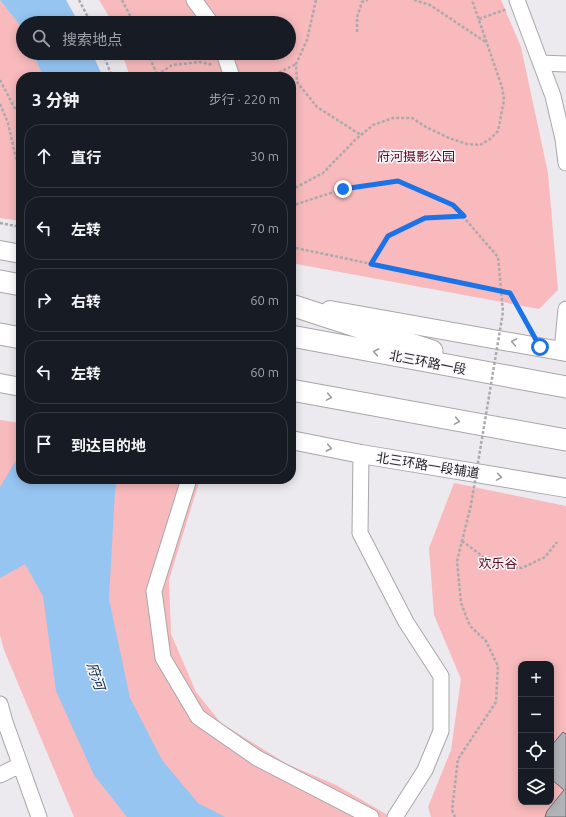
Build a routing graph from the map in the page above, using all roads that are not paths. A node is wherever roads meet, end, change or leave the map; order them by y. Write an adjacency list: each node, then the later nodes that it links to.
1 (194, 0): 3 (street)
2 (518, 3): 5 (street)
3 (206, 16)
4 (226, 60): 7 (street)
5 (541, 64): 6 (street); 8 (street)
6 (566, 64)
7 (231, 72)
8 (566, 163)
9 (0, 250): 10 (main road)
10 (16, 253)
11 (0, 281): 12 (highway)
12 (16, 284)
13 (296, 305): 21 (main road, one-way to 13)
14 (296, 306): 22 (highway)
15 (566, 309): 21 (street)
16 (0, 334): 17 (highway)
17 (16, 337)
18 (296, 337): 22 (highway, 北三环路一段, one-way to 18)
19 (0, 344): 20 (highway)
20 (16, 344)
21 (564, 351)
22 (512, 378): 25 (highway, 北三环路一段)
23 (0, 383): 24 (main road)
24 (16, 386)
25 (566, 387)
26 (296, 391): 27 (highway, one-way to 27)
27 (566, 440)
28 (296, 441): 29 (main road, 北三环路一段辅道, one-way to 29)
29 (361, 454): 31 (main road, 北三环路一段辅道, one-way to 31); 37 (street)
30 (187, 484): 36 (street)
31 (566, 488)
32 (0, 704): 33 (street)
33 (20, 765): 34 (street); 35 (street)
34 (0, 775)
35 (40, 817)
36 (371, 817)
37 (395, 817)

